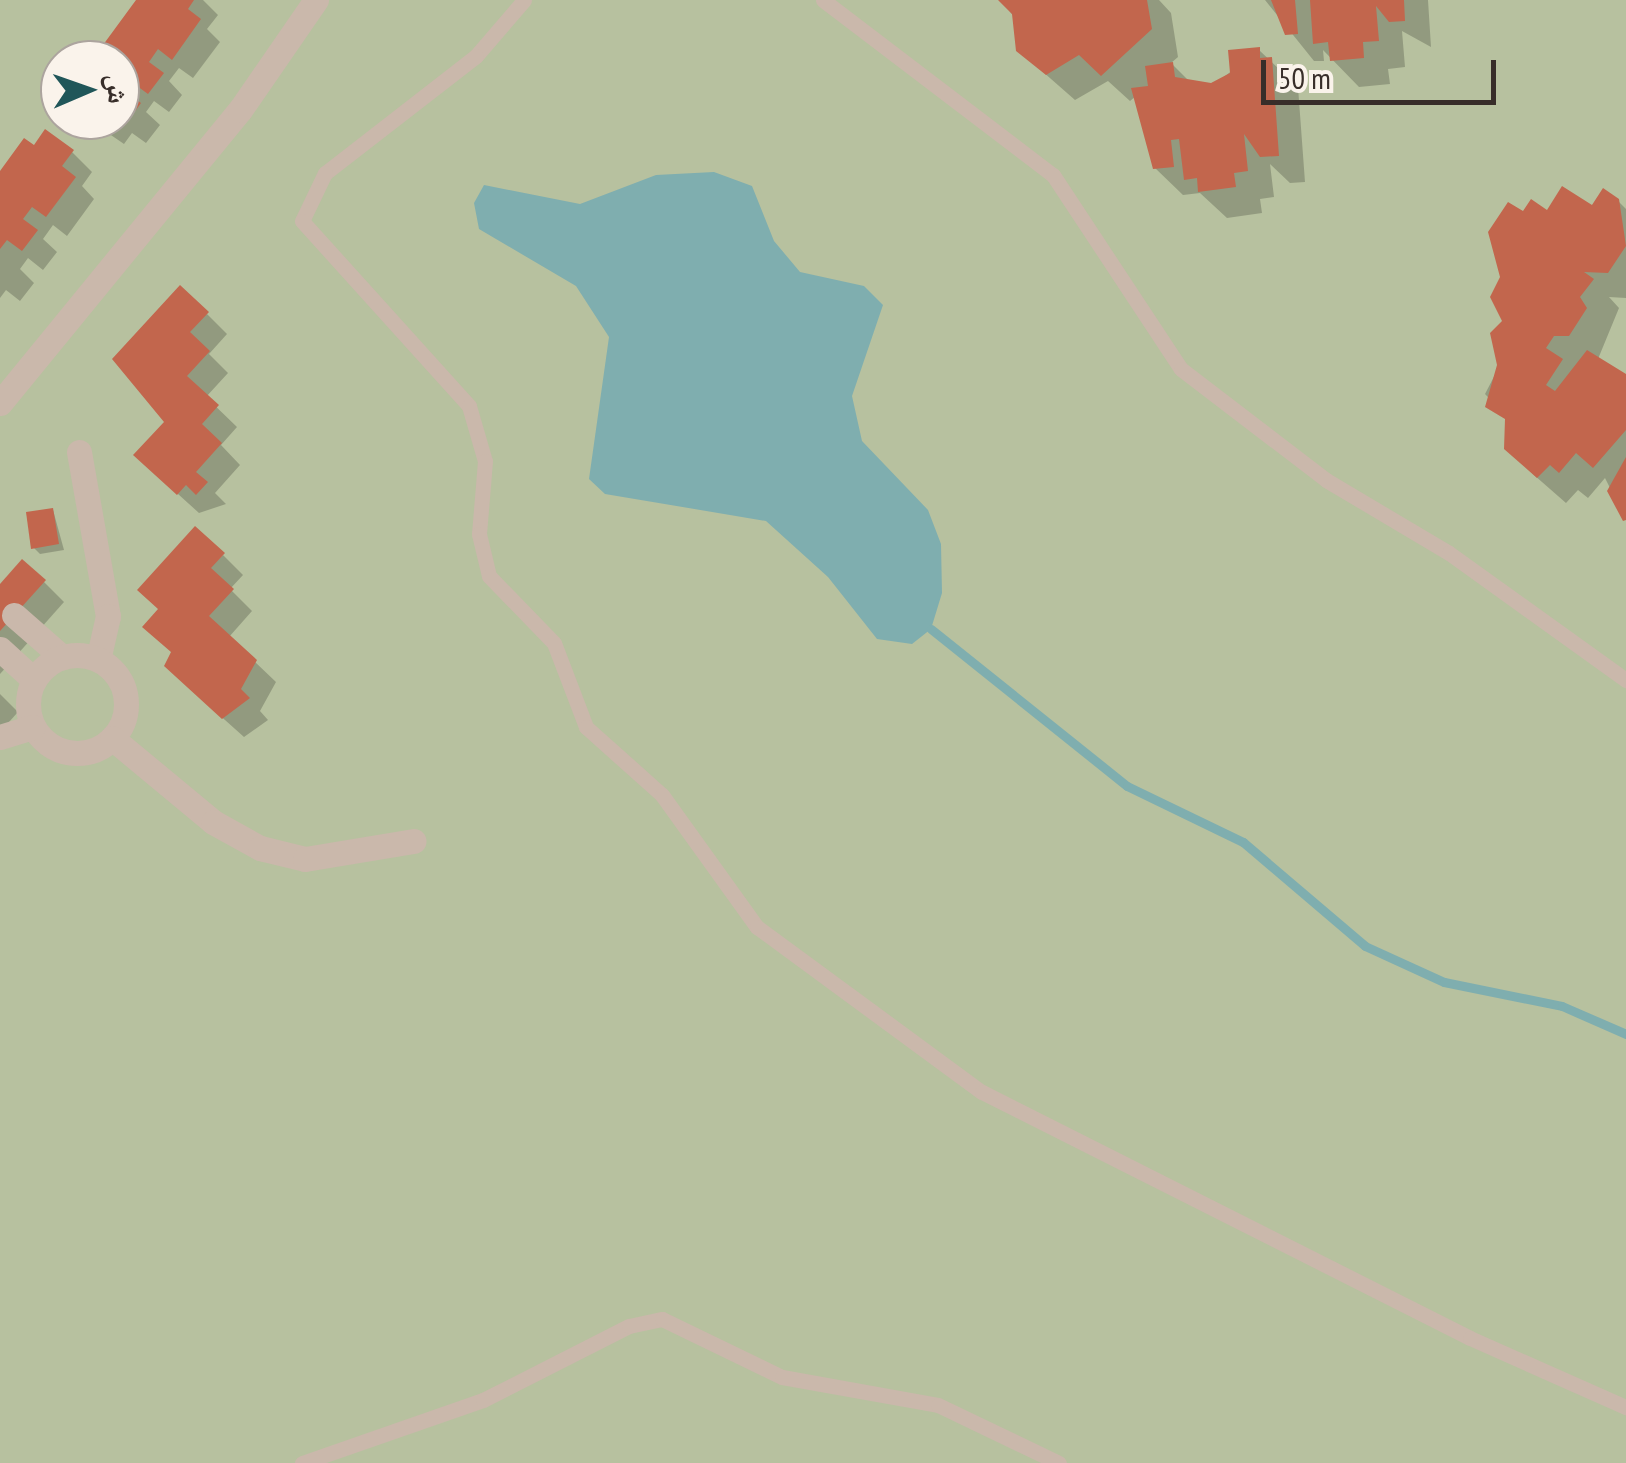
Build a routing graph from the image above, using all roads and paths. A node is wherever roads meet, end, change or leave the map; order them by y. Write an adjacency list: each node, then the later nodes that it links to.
1 (316, 0): 4 (street)
2 (524, 0): 16 (lane)
3 (823, 0): 11 (lane)
4 (0, 404)
5 (79, 452): 9 (street)
6 (14, 615): 8 (street)
7 (0, 649): 10 (street)
8 (62, 657): 9 (street); 10 (street)
9 (98, 660): 14 (street)
10 (34, 680): 12 (street)
11 (1626, 680)
12 (32, 726): 13 (street); 14 (street)
13 (0, 737)
14 (112, 738): 15 (street)
15 (414, 841)
16 (1626, 1407)
17 (302, 1463): 18 (lane)
18 (1059, 1463)

